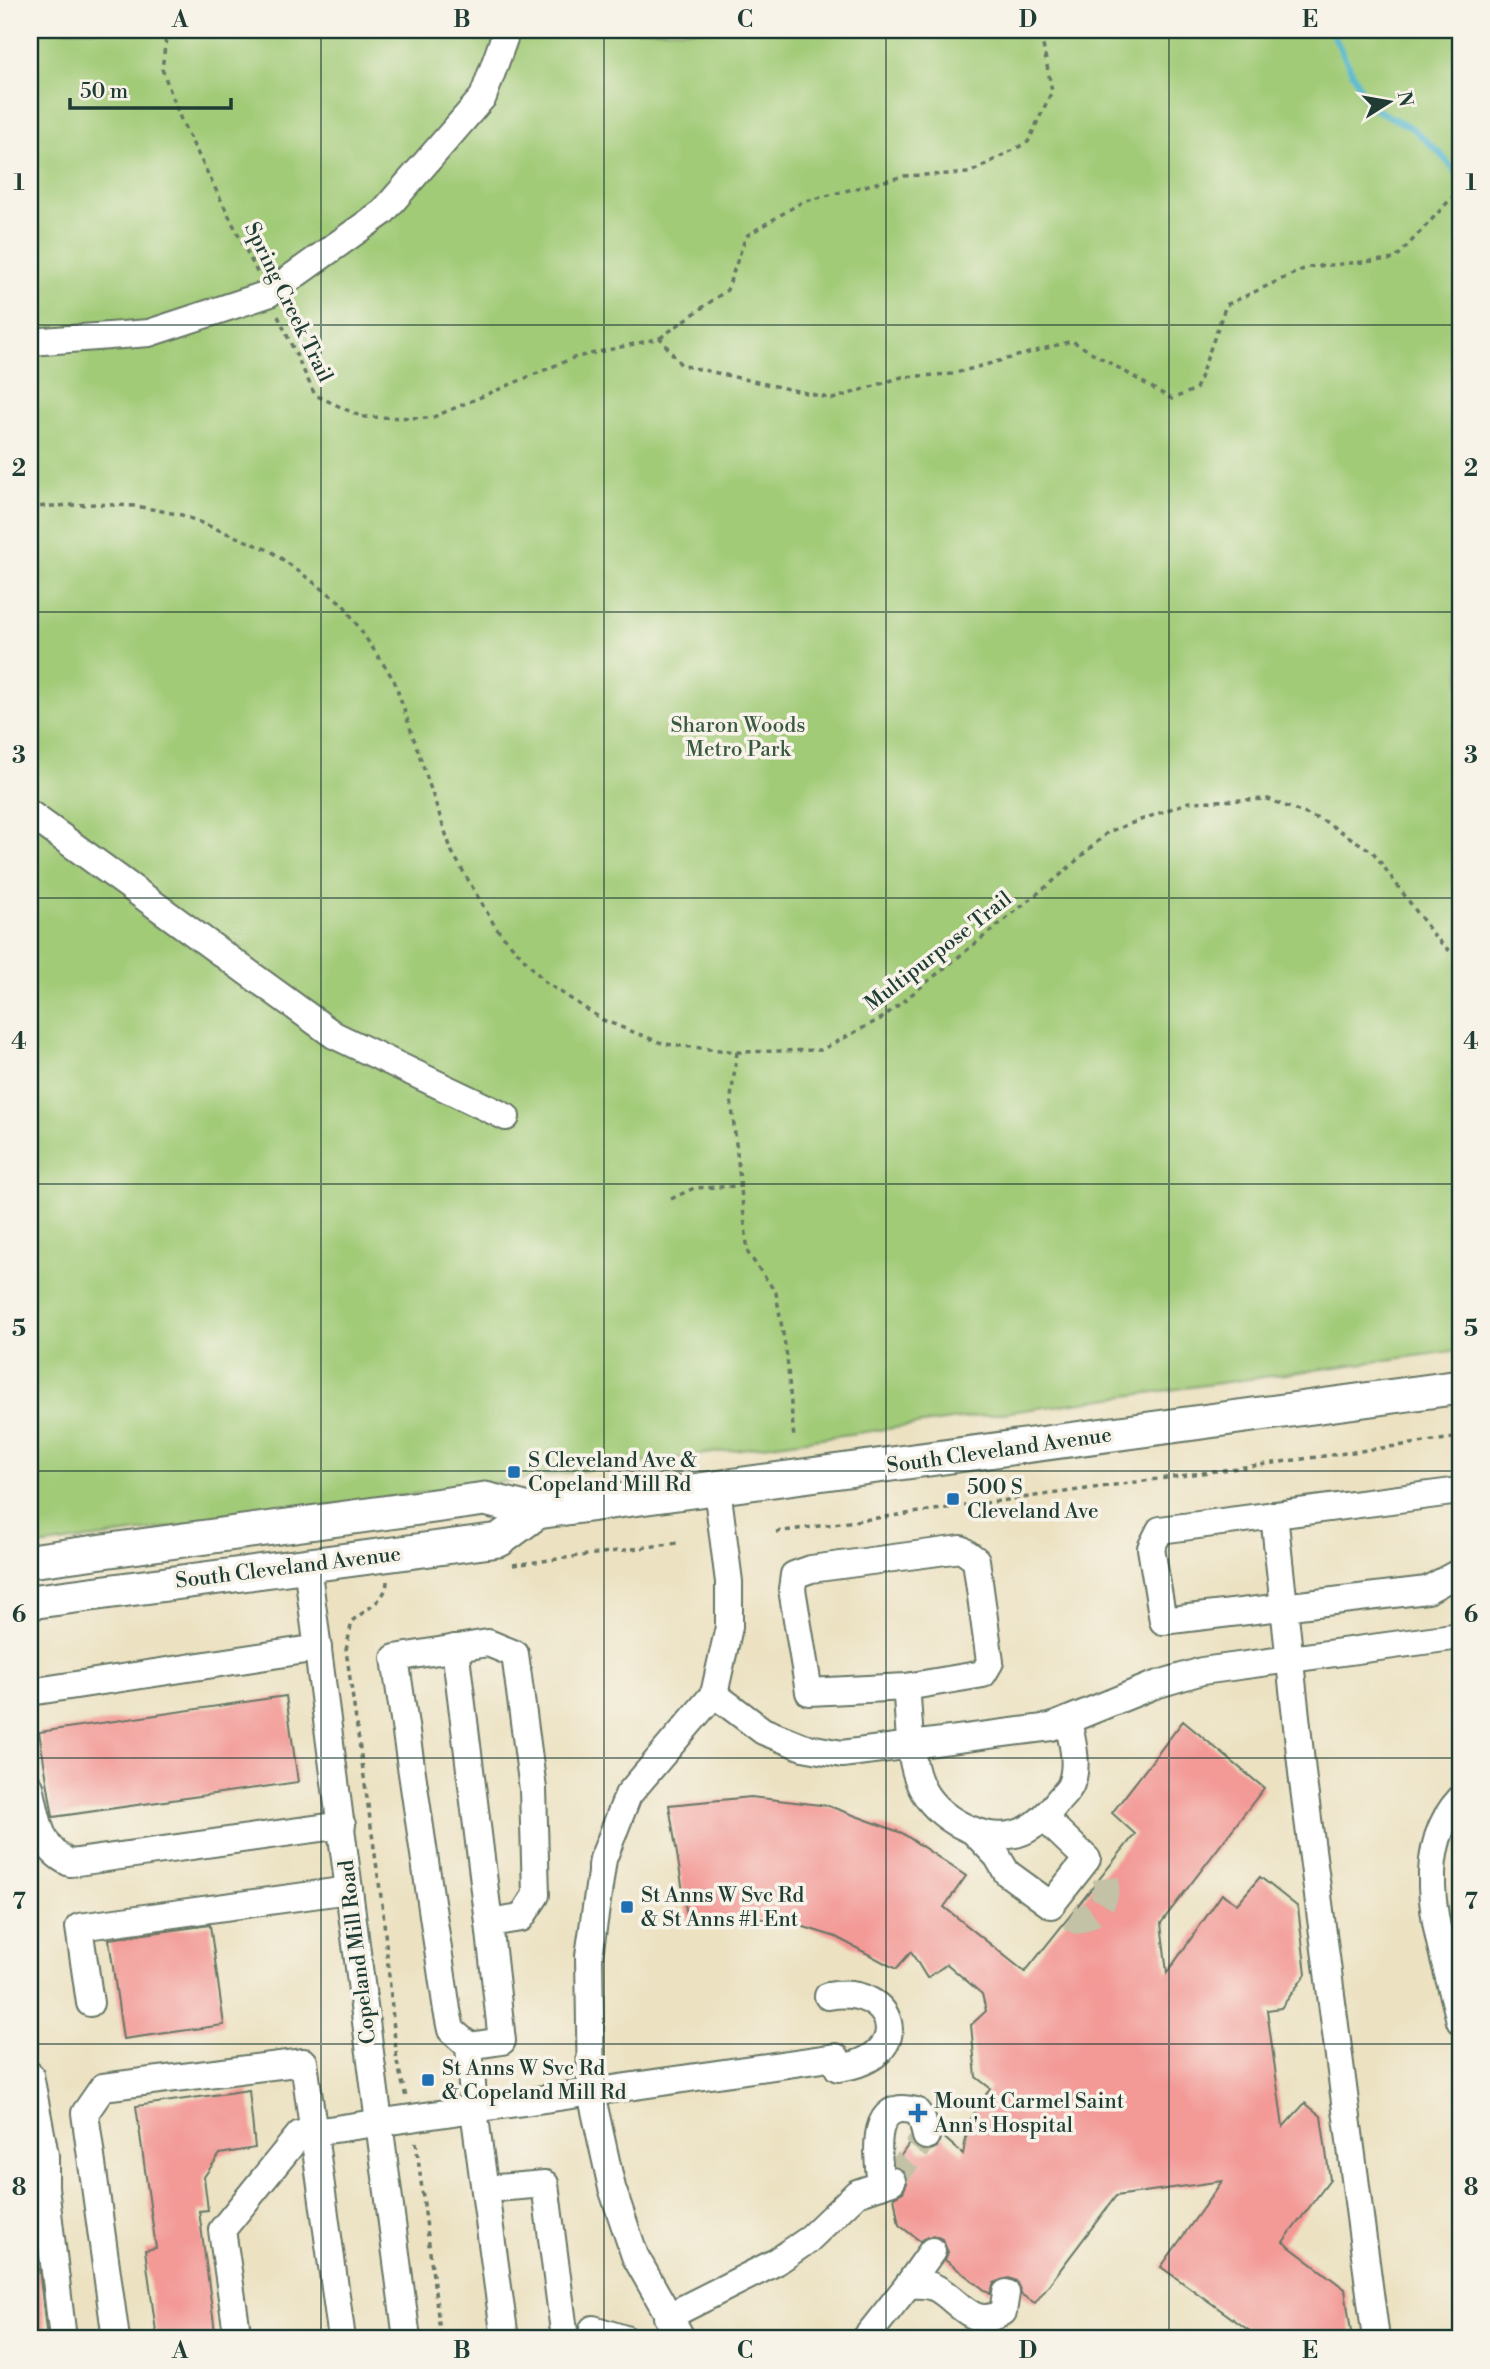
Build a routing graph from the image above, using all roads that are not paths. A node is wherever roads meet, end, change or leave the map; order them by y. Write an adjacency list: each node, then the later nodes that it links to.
1 (507, 30): 2 (street)
2 (30, 342)
3 (30, 814): 4 (street)
4 (506, 1117)
5 (1460, 1387): 6 (main road, South Cleveland Avenue)
6 (717, 1488): 8 (main road, South Cleveland Avenue); 21 (street)
7 (1460, 1491): 9 (street)
8 (537, 1512): 10 (main road, South Cleveland Avenue); 11 (main road, South Cleveland Avenue)
9 (1274, 1515): 14 (street); 14 (street)
10 (30, 1561)
11 (307, 1565): 13 (main road, South Cleveland Avenue); 16 (street, Copeland Mill Road)
12 (1460, 1572): 14 (street)
13 (30, 1602)
14 (1287, 1607): 18 (street)
15 (1460, 1636): 18 (street)
16 (318, 1648): 20 (street); 27 (street, Copeland Mill Road)
17 (455, 1648): 30 (street); 30 (street); 34 (street)
18 (1291, 1658): 22 (street); 57 (street)
19 (906, 1687): 19 (street); 23 (street)
20 (30, 1692)
21 (714, 1694): 23 (street); 36 (street)
22 (1068, 1721): 23 (street); 26 (street)
23 (912, 1745): 28 (street)
24 (30, 1787): 27 (street)
25 (1460, 1799): 33 (street)
26 (1044, 1818): 28 (street); 28 (street)
27 (342, 1825): 29 (street, Copeland Mill Road)
28 (972, 1830)
29 (349, 1890): 32 (street); 38 (street, Copeland Mill Road)
30 (489, 1923): 34 (street)
31 (828, 1996): 36 (street)
32 (90, 2003)
33 (1460, 2021)
34 (469, 2046): 37 (street)
35 (30, 2075): 47 (street)
36 (592, 2092): 37 (street); 45 (street)
37 (474, 2110): 38 (street); 41 (street)
38 (377, 2125): 39 (street); 51 (street, Copeland Mill Road)
39 (313, 2132): 48 (street); 49 (street); 50 (street)
40 (926, 2136): 45 (street)
41 (485, 2189): 52 (street); 53 (street)
42 (932, 2251): 43 (street)
43 (908, 2285): 44 (street); 56 (street)
44 (1006, 2292)
45 (667, 2317): 55 (street)
46 (593, 2329): 54 (street)
47 (64, 2339)
48 (116, 2339)
49 (238, 2339)
50 (342, 2339)
51 (407, 2339)
52 (505, 2339)
53 (565, 2339)
54 (625, 2339)
55 (682, 2339)
56 (866, 2339)
57 (1376, 2339)

